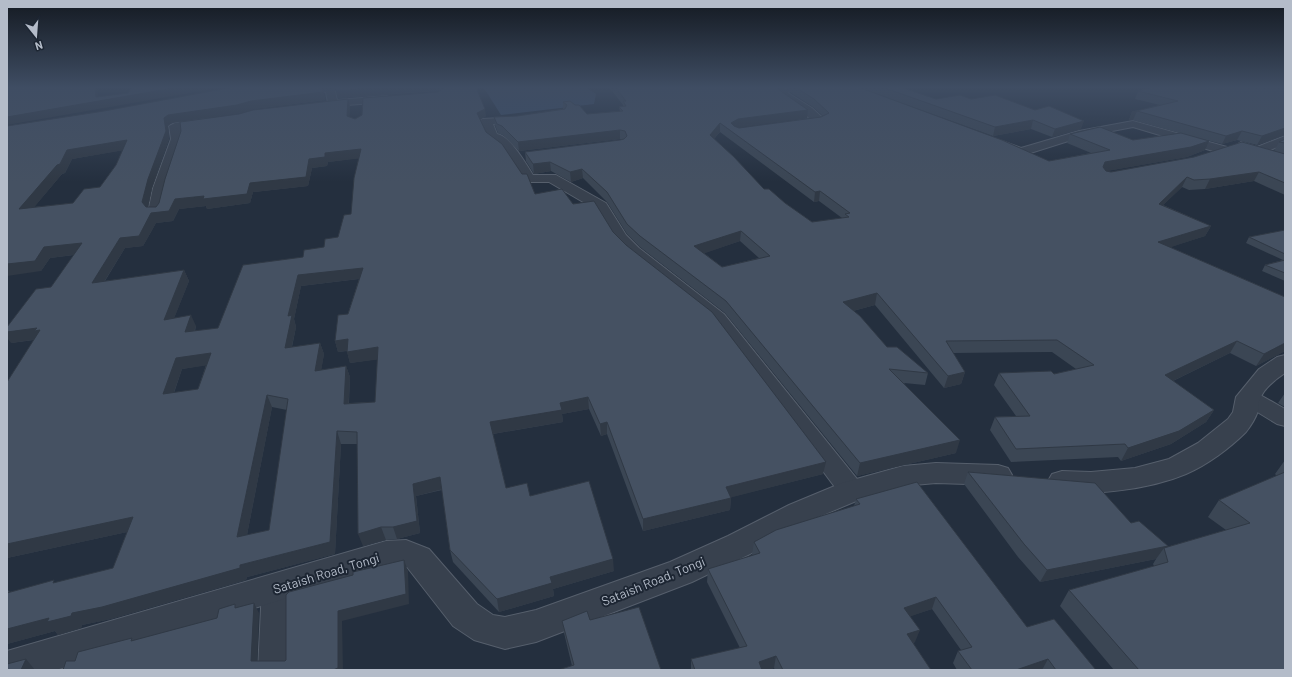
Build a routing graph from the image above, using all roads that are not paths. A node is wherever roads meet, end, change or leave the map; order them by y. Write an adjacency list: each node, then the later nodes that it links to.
1 (528, 119): 15 (street)
2 (817, 119): 4 (street)
3 (214, 120): 11 (street)
4 (789, 126)
5 (1285, 140): 8 (street)
6 (992, 141): 7 (street)
7 (1223, 150): 8 (street); 9 (street)
8 (1258, 151): 10 (street)
9 (1203, 156)
10 (1278, 157)
11 (154, 212)
12 (1285, 362): 13 (street, Sataish Road, Tongi)
13 (1248, 397): 14 (street); 15 (street, Sataish Road, Tongi)
14 (1285, 419)
15 (852, 491): 16 (street, Sataish Road, Tongi)
16 (276, 588): 17 (street, Sataish Road, Tongi); 19 (street)
17 (71, 659): 18 (street, Sataish Road, Tongi)
18 (7, 668)
19 (274, 670)

